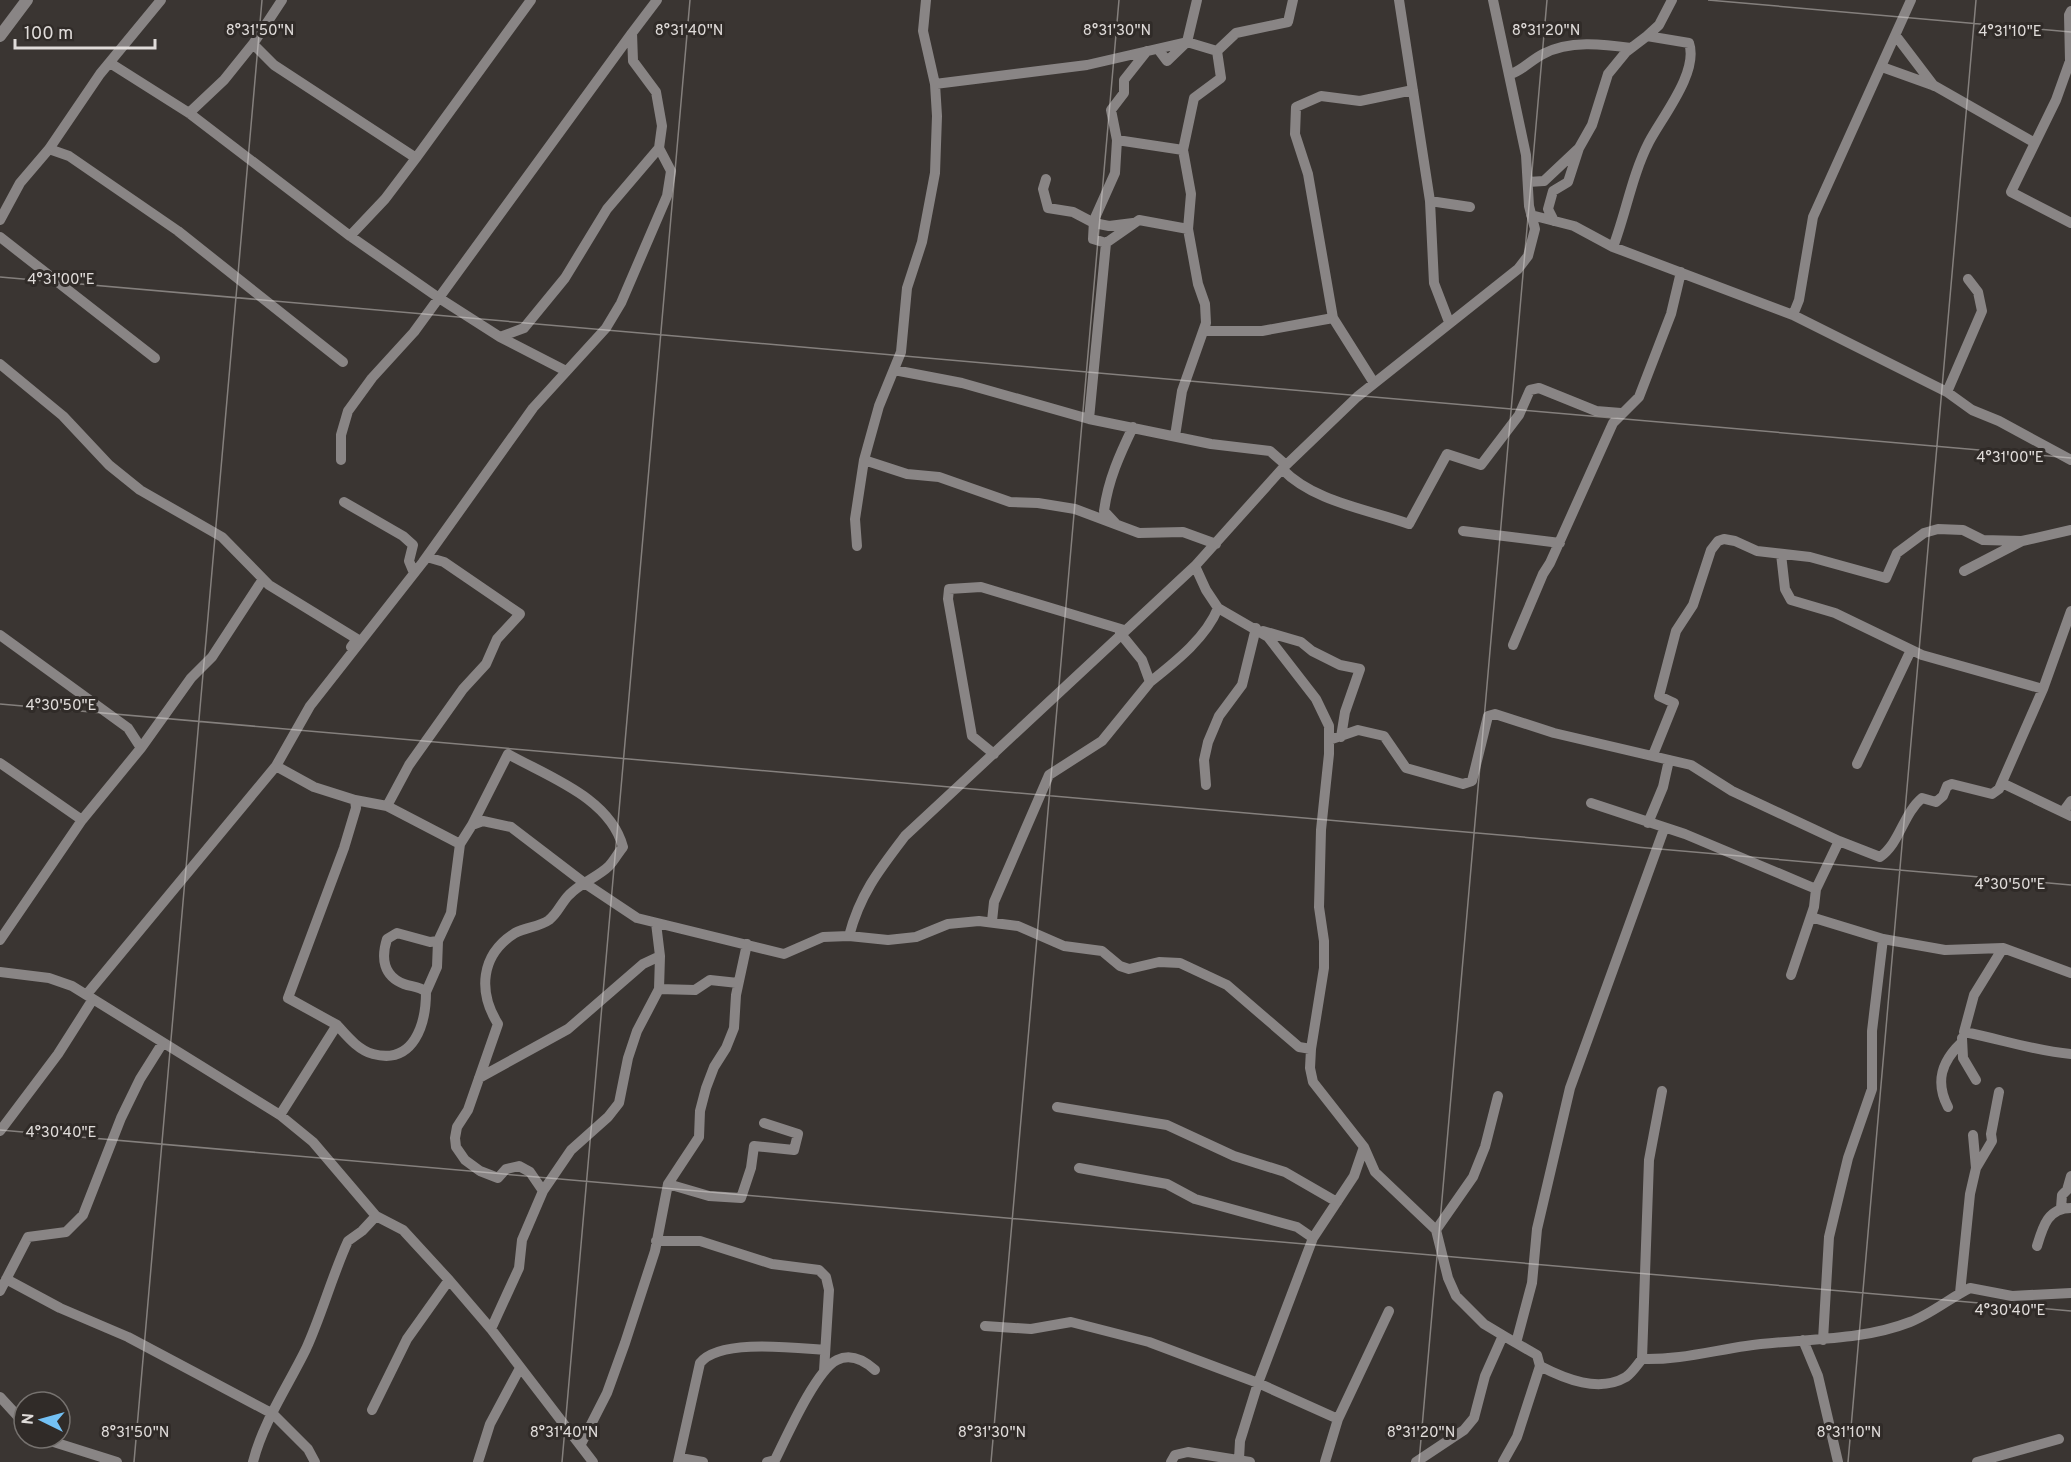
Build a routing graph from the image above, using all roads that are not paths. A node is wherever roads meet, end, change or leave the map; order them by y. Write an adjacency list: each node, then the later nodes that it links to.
1 (27, 0): 15 (street)
2 (161, 0): 23 (street)
3 (282, 0): 19 (street)
4 (531, 0): 36 (street)
5 (657, 0): 14 (street)
6 (926, 0): 26 (street)
7 (1197, 0): 18 (street)
8 (1293, 0): 22 (street)
9 (1399, 0): 28 (street)
10 (1493, 0): 25 (street)
11 (1672, 0): 16 (street)
12 (1911, 0): 17 (street)
13 (2071, 11): 31 (street)
14 (632, 33): 32 (street); 54 (street)
15 (0, 36)
16 (1647, 36): 20 (street); 51 (street)
17 (1896, 36): 24 (street); 27 (street)
18 (1187, 42): 21 (street); 22 (street)
19 (253, 44): 29 (street); 36 (street)
20 (1631, 48): 25 (street); 33 (street)
21 (1147, 51): 26 (street); 30 (street)
22 (1217, 51): 35 (street)
23 (110, 63): 29 (street); 34 (street)
24 (1882, 66): 27 (street); 55 (street)
25 (1511, 74): 38 (street)
26 (935, 84): 64 (street)
27 (1935, 86): 31 (street)
28 (1413, 90): 39 (street); 56 (street)
29 (189, 113): 48 (street)
30 (1117, 140): 35 (street); 44 (street)
31 (2036, 143): 46 (street)
32 (659, 148): 59 (street); 63 (street)
33 (1579, 148): 38 (street); 43 (street)
34 (49, 149): 42 (street); 61 (street)
35 (1183, 150): 47 (street)
36 (416, 158): 48 (street)
37 (1046, 178): 44 (street)
38 (1528, 182): 41 (street)
39 (1430, 201): 40 (street); 57 (street)
40 (1470, 207)
41 (1532, 215): 43 (street); 57 (street)
42 (0, 220)
43 (1554, 221): 51 (street)
44 (1094, 223): 45 (street); 50 (street)
45 (1134, 223): 47 (street); 50 (street)
46 (2071, 223)
47 (1188, 229): 58 (street)
48 (350, 236): 54 (street)
49 (0, 237): 60 (street)
50 (1106, 243): 68 (street)
51 (1613, 247): 52 (street)
52 (1681, 272): 55 (street); 67 (street)
53 (1968, 279): 66 (street)
54 (439, 297): 59 (street); 71 (street)
55 (1793, 315): 66 (street)
56 (1334, 318): 58 (street); 65 (street)
57 (1449, 322): 65 (street)
58 (1204, 331): 70 (street)
59 (500, 337): 63 (street)
60 (155, 358)
61 (343, 362)
62 (0, 364): 88 (street)
63 (566, 370): 84 (street)
64 (894, 370): 68 (street); 72 (street)
65 (1374, 383): 74 (street)
66 (1947, 392): 73 (street)
67 (1621, 413): 74 (street); 80 (street)
68 (1089, 419): 69 (street)
69 (1133, 427): 70 (street); 76 (street)
70 (1175, 436): 74 (street)
71 (342, 460)
72 (864, 460): 76 (street); 82 (street)
73 (2071, 460)
74 (1284, 467): 81 (street)
75 (344, 502): 87 (street)
76 (1116, 525): 81 (street)
77 (2071, 530): 79 (street)
78 (1463, 531): 80 (street)
79 (2022, 541): 83 (street); 86 (street)
80 (1560, 543): 94 (street)
81 (1216, 544): 85 (street)
82 (857, 546)
83 (1781, 554): 95 (street); 107 (street)
84 (427, 557): 87 (street); 117 (street)
85 (1195, 566): 89 (street); 92 (street)
86 (1964, 571)
87 (414, 573): 98 (street)
88 (263, 579): 98 (street); 100 (street)
89 (1218, 608): 91 (street); 96 (street)
90 (2071, 610): 97 (street)
91 (1259, 629): 99 (street); 104 (street); 113 (street)
92 (1122, 631): 96 (street); 106 (street); 106 (street)
93 (0, 635): 102 (street)
94 (1512, 645)
95 (1911, 650): 97 (street); 109 (street)
96 (1150, 682): 128 (street)
97 (2043, 689): 112 (street)
98 (310, 706): 110 (street)
99 (1345, 715): 101 (street); 103 (street)
100 (156, 728): 102 (street); 105 (street)
101 (1358, 730): 103 (street); 107 (street)
102 (133, 732): 105 (street)
103 (1341, 737): 104 (street)
104 (1329, 740): 148 (street)
105 (141, 748): 119 (street)
106 (994, 754): 130 (street)
107 (1653, 755): 108 (street)
108 (1669, 760): 120 (street); 123 (street)
109 (1857, 764)
110 (276, 766): 114 (street); 143 (street)
111 (2, 768): 119 (street)
112 (2002, 783): 118 (street); 123 (street)
113 (1206, 785)
114 (355, 800): 117 (street); 144 (street)
115 (2071, 801): 118 (street)
116 (1591, 803): 120 (street)
117 (387, 806): 124 (street)
118 (2067, 814)
119 (82, 820): 132 (street)
120 (1648, 823): 122 (street)
121 (472, 825): 124 (street); 125 (street); 125 (street)
122 (1664, 829): 126 (street); 185 (street)
123 (1839, 842): 126 (street)
124 (460, 844): 133 (street)
125 (583, 882): 129 (street); 150 (street)
126 (1816, 889): 127 (street)
127 (1811, 917): 131 (street); 139 (street)
128 (992, 921): 130 (street); 148 (street)
129 (656, 924): 134 (street); 136 (street)
130 (849, 936): 134 (street)
131 (1883, 939): 135 (street); 184 (street)
132 (0, 940)
133 (438, 941): 142 (street); 142 (street)
134 (747, 944): 140 (street)
135 (2003, 948): 138 (street); 145 (street)
136 (660, 956): 141 (street); 150 (street)
137 (0, 972): 143 (street)
138 (2071, 974)
139 (1791, 975)
140 (738, 983): 141 (street); 165 (street)
141 (658, 989): 166 (street)
142 (426, 992): 144 (street)
143 (90, 996): 147 (street); 159 (street)
144 (337, 1026): 157 (street)
145 (1964, 1032): 146 (street); 149 (street)
146 (1961, 1043): 151 (street); 156 (street)
147 (162, 1044): 157 (street); 174 (street)
148 (1311, 1049): 161 (street)
149 (2071, 1054)
150 (479, 1078): 166 (street)
151 (1976, 1080)
152 (1662, 1091): 187 (street)
153 (1999, 1092): 163 (street)
154 (1498, 1096): 170 (street)
155 (1057, 1107): 167 (street)
156 (1948, 1107)
157 (280, 1115): 169 (street)
158 (764, 1123): 165 (street)
159 (0, 1131)
160 (1973, 1135): 163 (street)
161 (1364, 1147): 167 (street); 170 (street)
162 (1079, 1168): 171 (street)
163 (1976, 1168): 177 (street)
164 (2071, 1176): 168 (street)
165 (668, 1184): 172 (street)
166 (543, 1191): 181 (street)
167 (1337, 1202): 171 (street)
168 (2066, 1208): 173 (street)
169 (376, 1216): 175 (street); 196 (street)
170 (1436, 1230): 182 (street)
171 (1313, 1238): 192 (street)
172 (656, 1241): 186 (street); 199 (street)
173 (2037, 1246)
174 (6, 1279): 176 (street); 196 (street)
175 (449, 1280): 181 (street); 195 (street)
176 (0, 1291)
177 (1960, 1293): 178 (street); 184 (street)
178 (2071, 1293)
179 (1389, 1311): 197 (street)
180 (985, 1326): 192 (street)
181 (491, 1329): 189 (street)
182 (1504, 1336): 185 (street); 212 (street)
183 (1803, 1340): 184 (street); 187 (street); 214 (street)
184 (1823, 1340)
185 (1516, 1343): 188 (street)
186 (824, 1350): 191 (street); 201 (street)
187 (1642, 1359): 188 (street)
188 (1540, 1366): 213 (street)
189 (520, 1368): 199 (street); 206 (street)
190 (875, 1370): 191 (street)
191 (824, 1371): 209 (street)
192 (1258, 1383): 197 (street); 202 (street)
193 (0, 1397): 194 (street)
194 (12, 1410)
195 (372, 1410)
196 (273, 1414): 204 (street); 205 (street)
197 (1338, 1419): 211 (street)
198 (2059, 1439): 215 (street)
199 (581, 1444): 207 (street)
200 (72, 1448): 203 (street)
201 (679, 1460): 208 (street)
202 (1244, 1461): 210 (street)
203 (117, 1462)
204 (253, 1462)
205 (315, 1462)
206 (478, 1462)
207 (593, 1462)
208 (703, 1462)
209 (767, 1462)
210 (1171, 1462)
211 (1325, 1462)
212 (1416, 1462)
213 (1503, 1462)
214 (1838, 1462)
215 (1977, 1462)

